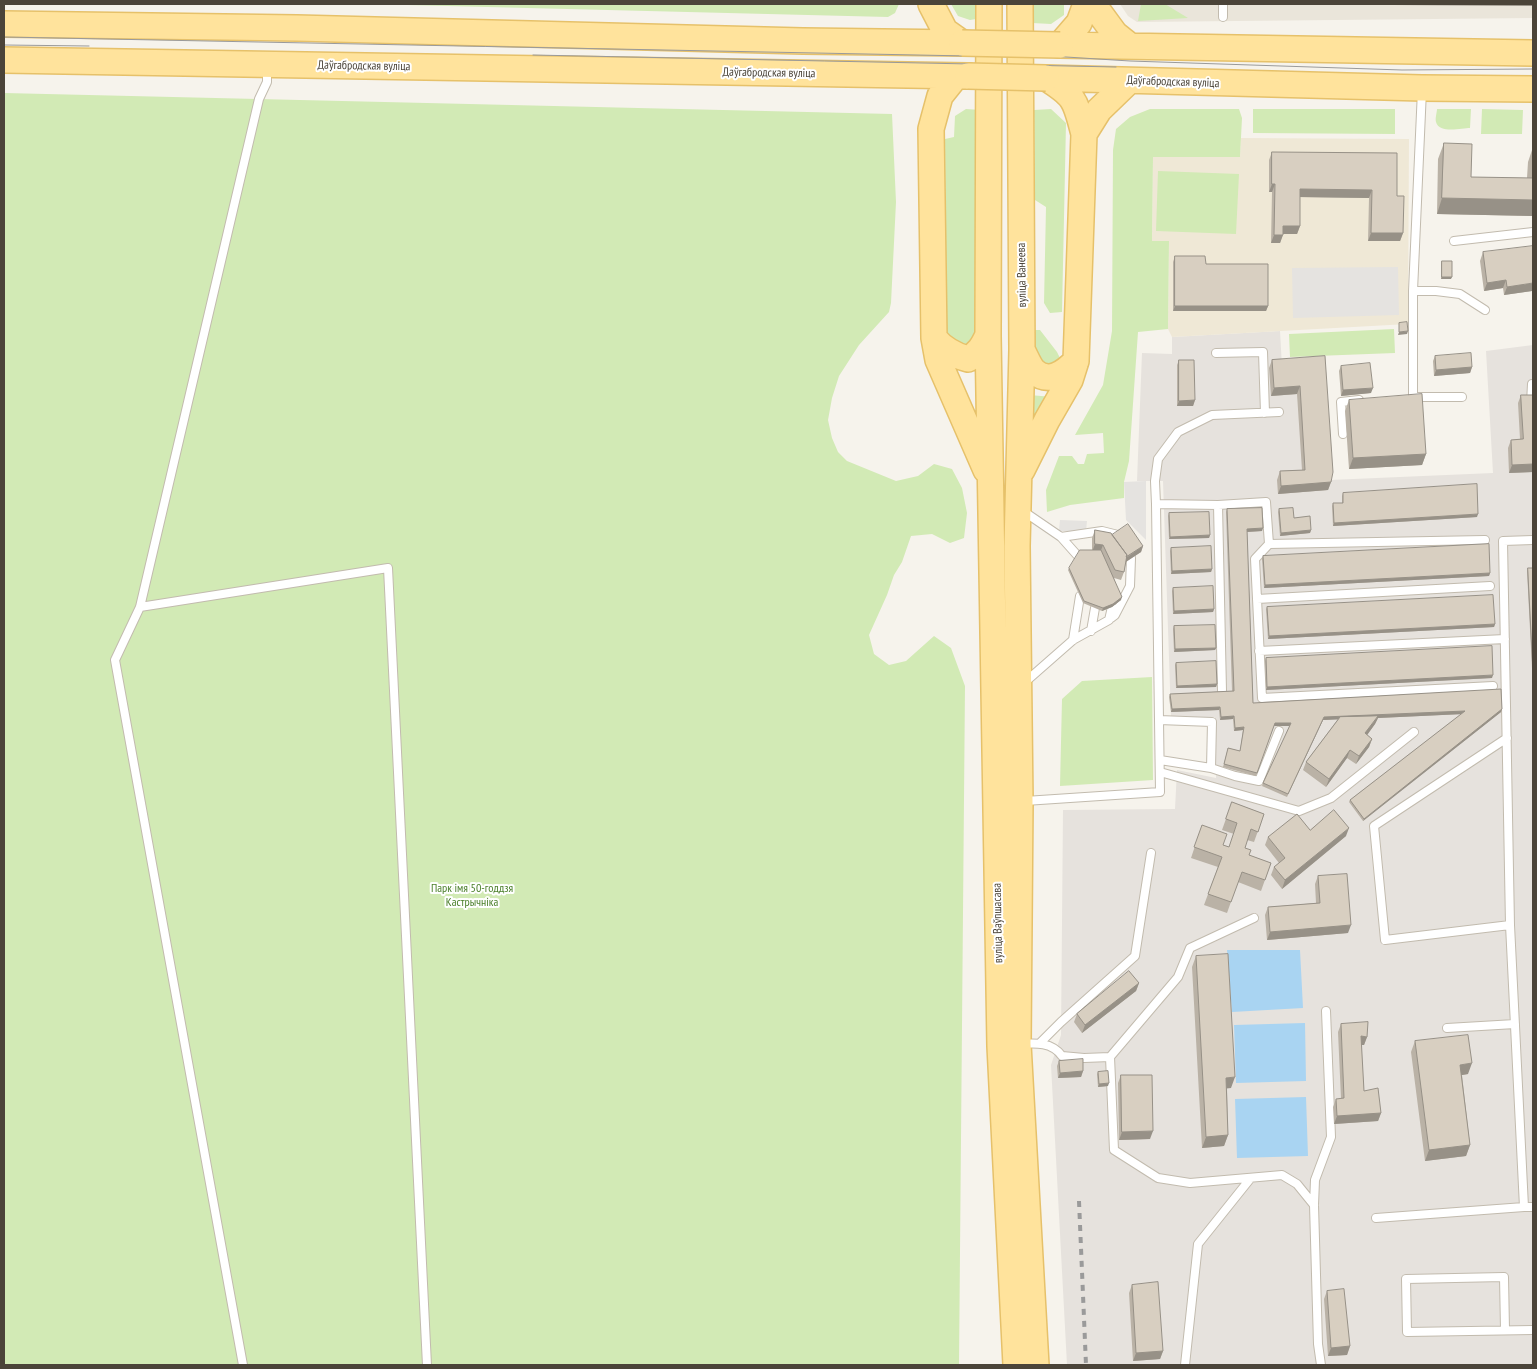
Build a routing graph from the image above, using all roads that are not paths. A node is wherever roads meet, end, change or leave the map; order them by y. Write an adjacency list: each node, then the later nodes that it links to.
1 (929, 4): 9 (main road); 10 (main road)
2 (989, 4): 28 (main road)
3 (1020, 4): 30 (main road, вуліца Ванеева)
4 (1086, 4): 11 (main road)
5 (1093, 4): 12 (main road)
6 (1223, 4): 7 (lane)
7 (1223, 17)
8 (4, 24): 9 (main road)
9 (907, 43): 10 (main road)
10 (962, 43): 11 (main road, bridge)
11 (1060, 45): 12 (main road)
12 (1130, 46): 13 (main road)
13 (1533, 53)
14 (4, 60): 15 (main road, Даўгабродская вуліца)
15 (268, 64): 16 (main road, Даўгабродская вуліца); 58 (lane)
16 (904, 75): 17 (main road, Даўгабродская вуліца); 22 (main road)
17 (962, 76): 18 (main road, Даўгабродская вуліца, bridge); 22 (main road)
18 (1046, 78): 19 (main road, Даўгабродская вуліца); 23 (main road)
19 (1129, 80): 20 (main road, Даўгабродская вуліца); 23 (main road)
20 (1422, 88): 21 (main road, Даўгабродская вуліца); 26 (lane)
21 (1533, 90)
22 (931, 129): 29 (main road)
23 (1084, 134): 32 (main road)
24 (1533, 232): 25 (lane)
25 (1454, 240)
26 (1413, 292): 27 (lane); 35 (lane)
27 (1485, 310)
28 (988, 335): 29 (main road); 43 (main road)
29 (934, 338): 43 (main road)
30 (1022, 350): 32 (main road); 42 (main road, вуліца Ванеева)
31 (1216, 353): 40 (lane)
32 (1076, 361): 42 (main road)
33 (1533, 384): 39 (lane)
34 (1403, 397): 35 (lane)
35 (1413, 397): 36 (lane)
36 (1462, 397)
37 (1365, 400): 41 (lane)
38 (1279, 412): 40 (lane)
39 (1531, 412)
40 (1265, 413): 44 (lane)
41 (1343, 434)
42 (1019, 477): 46 (main road, вуліца Ванеева)
43 (992, 481): 76 (main road, вуліца Ваўпшасава)
44 (1156, 504): 45 (lane); 69 (lane)
45 (1218, 505): 51 (lane); 68 (lane)
46 (1018, 508): 48 (lane); 52 (main road, вуліца Ванеева)
47 (1118, 535): 48 (lane)
48 (1061, 537): 53 (lane)
49 (1484, 540): 51 (lane)
50 (1533, 540): 63 (lane)
51 (1269, 544): 57 (lane)
52 (1018, 546): 67 (main road, вуліца Ваўпшасава)
53 (1077, 555)
54 (1131, 558): 61 (lane)
55 (1490, 586): 57 (lane)
56 (1080, 596): 64 (lane)
57 (1257, 599): 65 (lane)
58 (140, 607): 92 (lane); 93 (lane)
59 (1112, 607): 61 (lane)
60 (1095, 608): 62 (lane)
61 (1109, 620): 62 (lane)
62 (1091, 630): 64 (lane)
63 (1505, 639): 65 (lane); 72 (lane)
64 (1073, 640): 67 (lane)
65 (1259, 650): 66 (lane)
66 (1493, 686)
67 (1019, 688): 76 (main road, вуліца Ваўпшасава)
68 (1222, 691)
69 (1159, 720): 73 (lane); 74 (lane)
70 (1279, 731): 74 (lane)
71 (1414, 732): 75 (lane)
72 (1507, 738): 79 (lane); 79 (lane)
73 (1160, 760): 74 (lane); 75 (lane)
74 (1211, 768)
75 (1160, 772): 76 (lane)
76 (1008, 803): 83 (main road, вуліца Ваўпшасава)
77 (1151, 853): 83 (lane)
78 (1254, 918): 84 (lane)
79 (1510, 925): 81 (lane)
80 (1326, 1011): 86 (lane)
81 (1515, 1024): 82 (lane); 87 (lane)
82 (1447, 1028)
83 (1019, 1044): 84 (lane); 94 (main road, вуліца Ваўпшасава); 95 (main road, вуліца Ваўпшасава)
84 (1110, 1057): 85 (lane)
85 (1250, 1179): 86 (lane); 96 (lane)
86 (1314, 1205): 97 (lane)
87 (1524, 1207): 88 (lane); 89 (lane)
88 (1533, 1207)
89 (1376, 1218)
90 (1505, 1330): 90 (lane); 91 (lane)
91 (1533, 1330)
92 (243, 1365)
93 (427, 1365)
94 (1016, 1365)
95 (1036, 1365)
96 (1185, 1365)
97 (1321, 1365)

